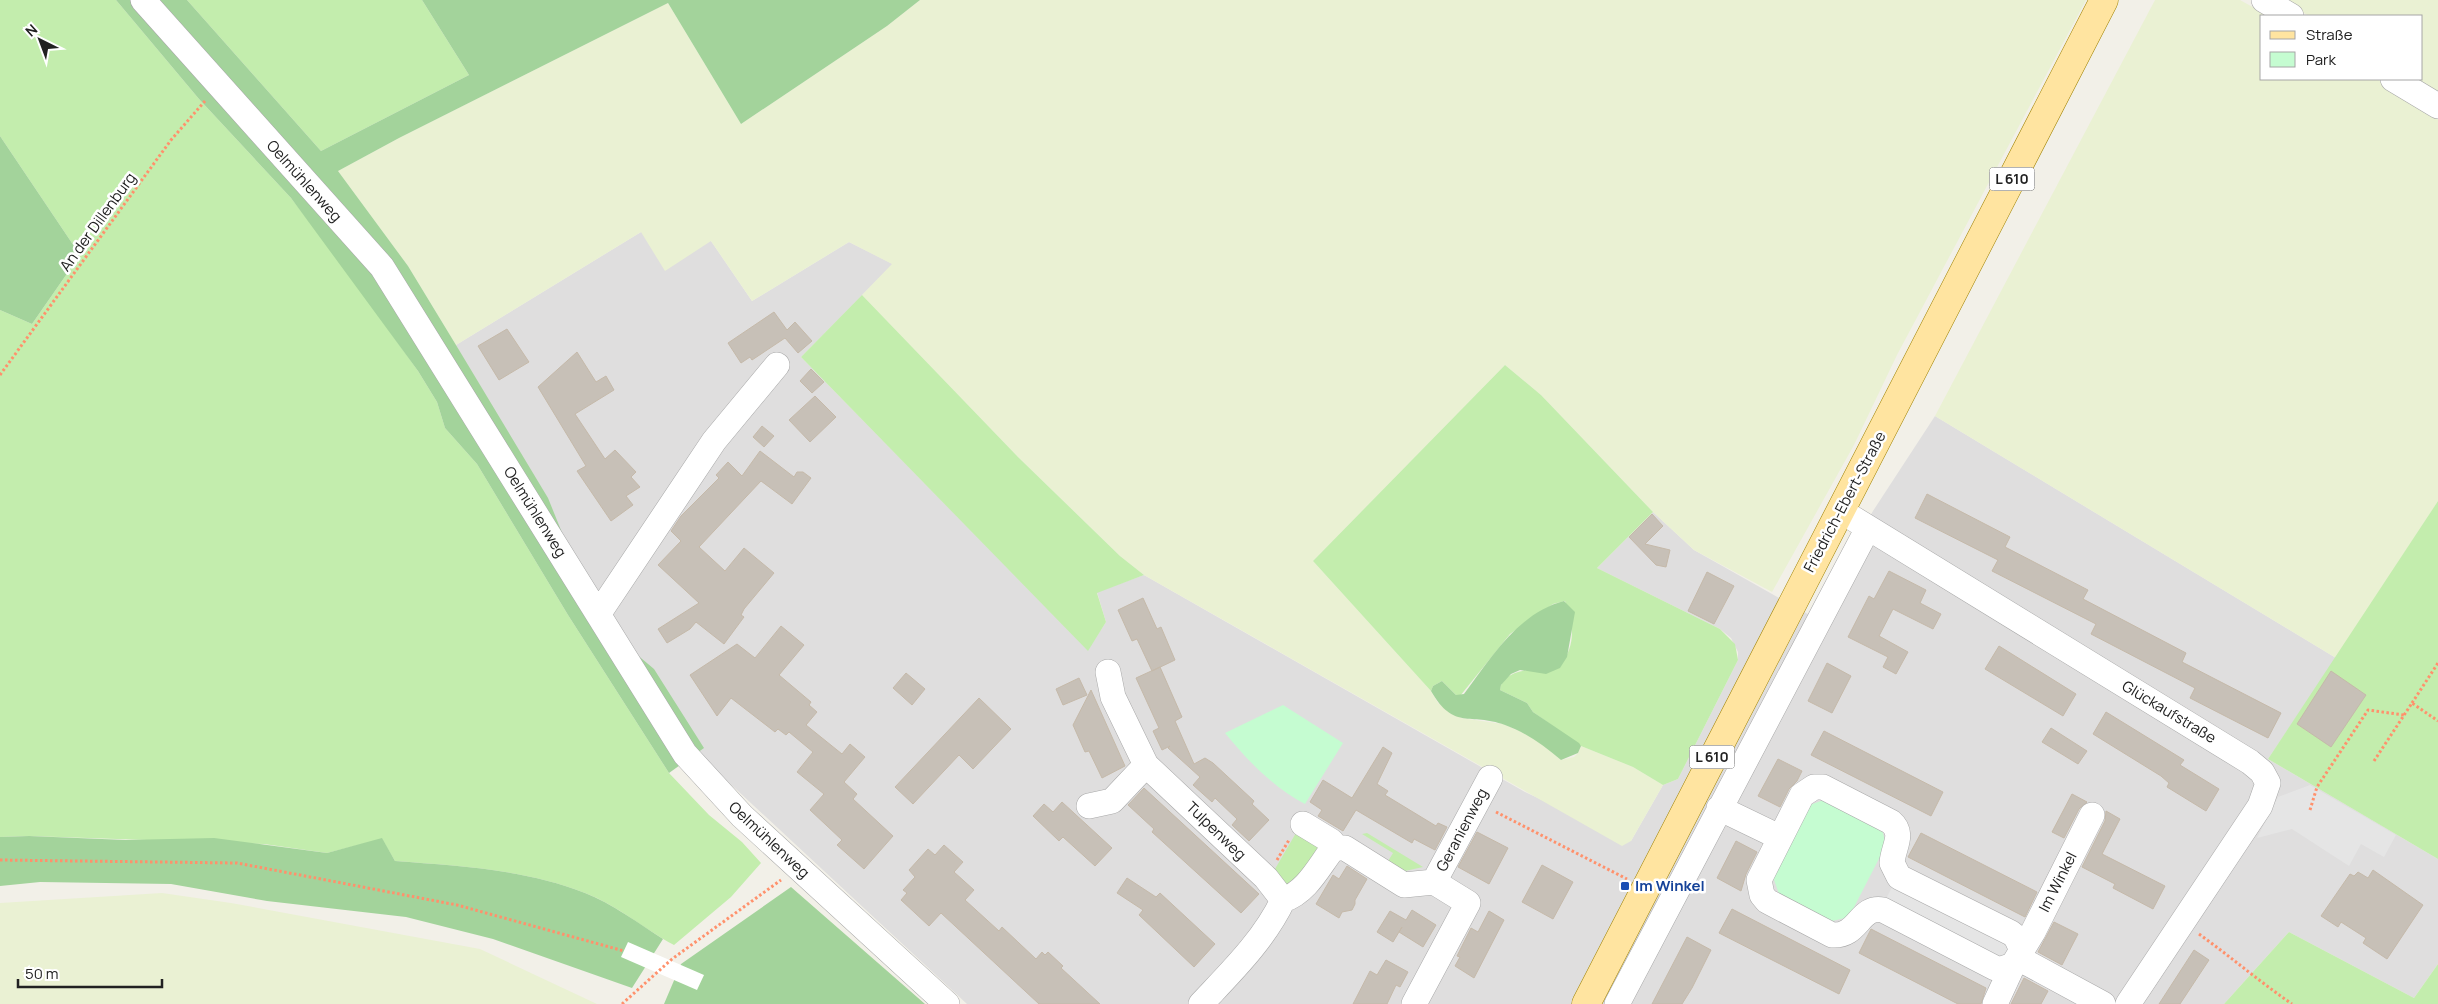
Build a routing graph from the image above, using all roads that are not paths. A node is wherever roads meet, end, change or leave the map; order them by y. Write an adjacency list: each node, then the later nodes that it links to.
1 (143, 0): 10 (street, Oelmühlenweg)
2 (2104, 0): 8 (main road, Friedrich-Ebert-Straße / L 610)
3 (2264, 0): 4 (street)
4 (2289, 15)
5 (2395, 80): 6 (street)
6 (2438, 106)
7 (777, 365): 10 (street)
8 (1841, 511): 9 (street, Glückaufstraße); 26 (main road, Friedrich-Ebert-Straße / L 610)
9 (1868, 528): 15 (street); 30 (street, Glückaufstraße)
10 (599, 613): 23 (street, Oelmühlenweg)
11 (1108, 672): 12 (street, Tulpenweg)
12 (1146, 765): 14 (street); 21 (street, Tulpenweg)
13 (1490, 778): 20 (street, Geranienweg)
14 (1090, 806)
15 (1719, 808): 18 (street); 27 (street)
16 (2092, 815): 22 (street, Im Winkel)
17 (1303, 824): 19 (street, Geranienweg)
18 (1779, 837): 22 (street); 22 (street)
19 (1341, 848): 20 (street, Geranienweg); 21 (street)
20 (1434, 882): 25 (street, Geranienweg)
21 (1283, 900): 24 (street)
22 (2017, 957): 28 (street, Im Winkel); 29 (street)
23 (947, 1004)
24 (1201, 1004)
25 (1414, 1004)
26 (1586, 1004)
27 (1617, 1004)
28 (1995, 1004)
29 (2103, 1004)
30 (2128, 1004)

